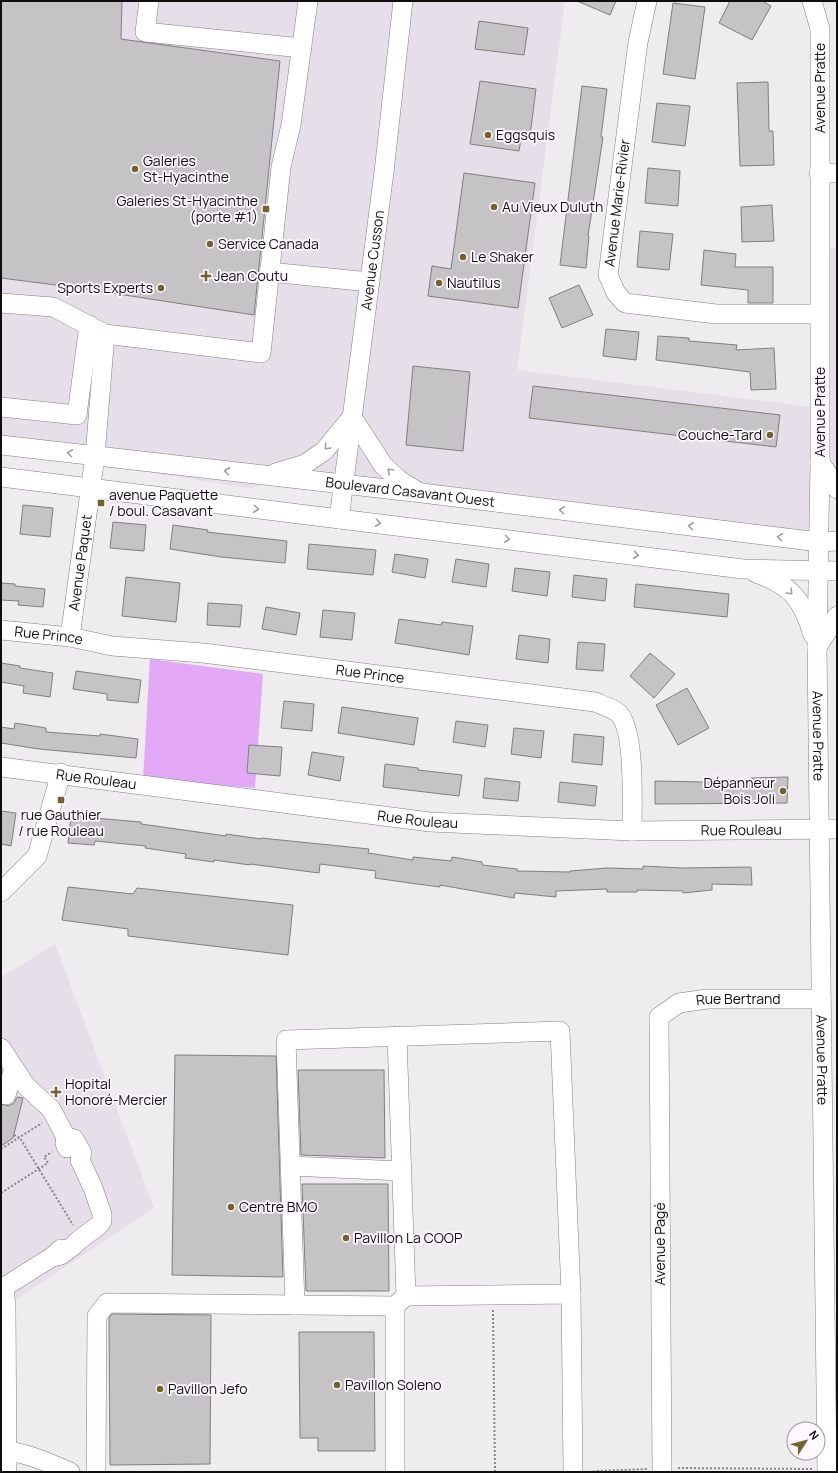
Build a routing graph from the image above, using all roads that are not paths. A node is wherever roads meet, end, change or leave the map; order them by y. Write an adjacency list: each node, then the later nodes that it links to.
1 (148, 1): 6 (street)
2 (308, 1): 6 (street)
3 (402, 1): 9 (street, Avenue Cusson)
4 (647, 1): 11 (street, Avenue Marie-Rivier)
5 (812, 1): 7 (street, Avenue Pratte)
6 (302, 48): 8 (street)
7 (828, 173): 11 (street, Avenue Pratte)
8 (269, 272): 9 (street); 13 (street)
9 (370, 282): 15 (street, Avenue Cusson)
10 (1, 303): 12 (street)
11 (819, 314): 18 (street, Avenue Pratte)
12 (89, 325): 13 (street); 14 (street)
13 (106, 334): 17 (street, Avenue Paquet)
14 (1, 407)
15 (352, 417): 19 (street, one-way to 19); 21 (street, Avenue Cusson); 24 (street, one-way to 15)
16 (1, 445): 17 (street, Boulevard Casavant Ouest, one-way to 16)
17 (96, 456): 19 (street, Boulevard Casavant Ouest, one-way to 17); 22 (street, Avenue Paquet)
18 (820, 462): 23 (street); 26 (street, Avenue Pratte)
19 (266, 475): 21 (street, Boulevard Casavant Ouest)
20 (1, 478): 22 (street)
21 (344, 484): 24 (street, Boulevard Casavant Ouest); 25 (street, Avenue Cusson)
22 (91, 488): 25 (street, one-way to 25); 32 (street, Avenue Paquet)
23 (837, 489)
24 (422, 493): 26 (street, Boulevard Casavant Ouest, one-way to 24)
25 (339, 519): 27 (street, one-way to 27)
26 (828, 542): 28 (street, Avenue Pratte)
27 (743, 568): 28 (street); 33 (street, one-way to 33)
28 (818, 571): 29 (street); 33 (street, Avenue Pratte)
29 (837, 571)
30 (837, 616): 33 (street)
31 (1, 630): 32 (street, Rue Prince)
32 (70, 637): 37 (street, Rue Prince)
33 (817, 647): 36 (street, Avenue Pratte)
34 (1, 767): 35 (street, Rue Rouleau)
35 (61, 773): 37 (street, Rue Rouleau); 38 (street)
36 (828, 830): 37 (street, Rue Rouleau); 39 (street, Avenue Pratte)
37 (632, 831)
38 (1, 892)
39 (822, 999): 40 (street, Rue Bertrand); 52 (street, Avenue Pratte)
40 (659, 1017): 53 (street, Avenue Pagé)
41 (398, 1036): 45 (street); 46 (street); 48 (street)
42 (1, 1048): 43 (street)
43 (14, 1068): 44 (street); 47 (street)
44 (6, 1094)
45 (290, 1166): 46 (street); 50 (street)
46 (402, 1171): 49 (street)
47 (4, 1294): 51 (street)
48 (571, 1294): 49 (street); 58 (street)
49 (400, 1301): 50 (street); 57 (street)
50 (295, 1305): 56 (street)
51 (4, 1451): 54 (street); 55 (street)
52 (827, 1466)
53 (662, 1470)
54 (7, 1472)
55 (70, 1472)
56 (96, 1472)
57 (395, 1472)
58 (573, 1472)

